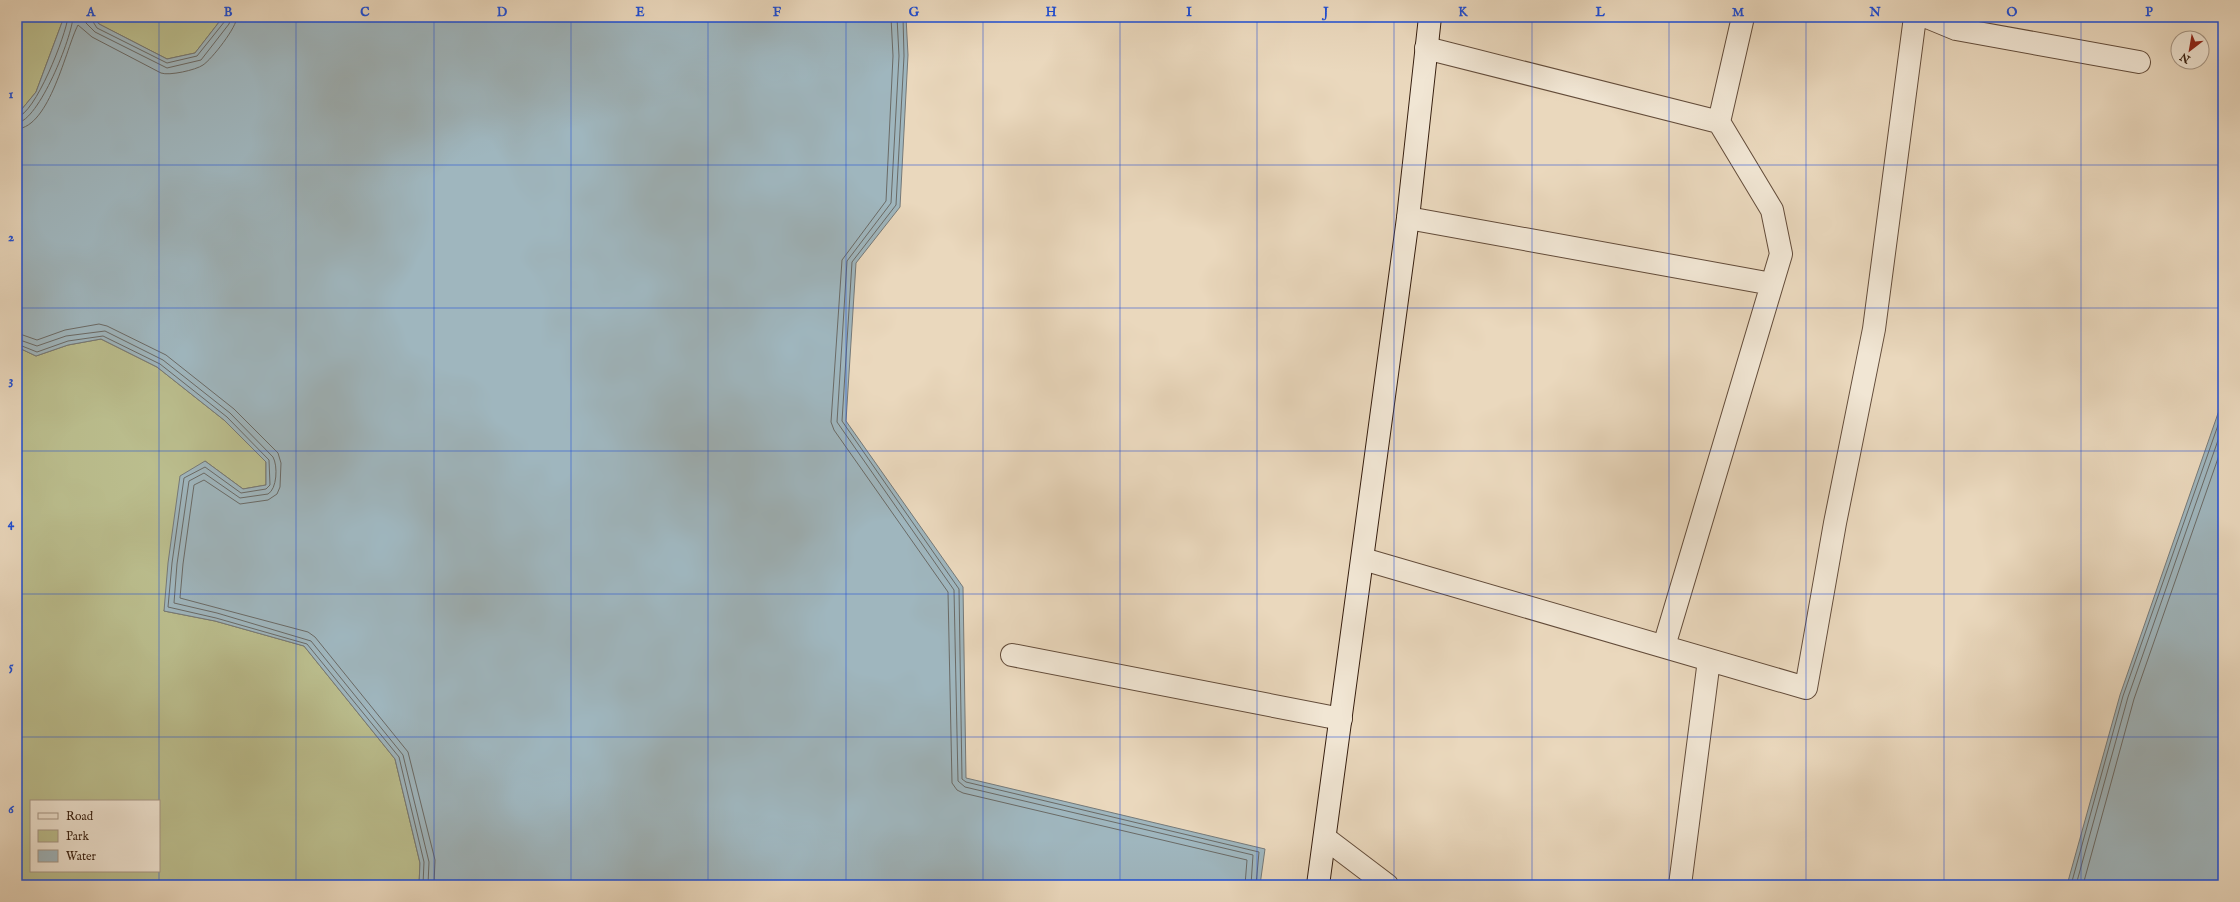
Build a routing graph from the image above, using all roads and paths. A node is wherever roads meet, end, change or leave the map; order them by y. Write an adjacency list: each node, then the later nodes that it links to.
1 (1430, 17): 5 (street)
2 (1743, 17): 7 (street)
3 (1916, 17): 13 (street)
4 (1927, 17): 6 (street)
5 (1426, 48): 7 (street); 8 (street)
6 (2139, 62)
7 (1719, 122): 9 (street)
8 (1408, 218): 9 (street); 10 (street)
9 (1772, 284): 11 (street)
10 (1363, 559): 11 (street); 14 (street)
11 (1664, 646): 13 (street)
12 (1012, 654): 14 (street)
13 (1709, 660): 18 (street)
14 (1341, 719): 15 (street)
15 (1325, 838): 16 (street); 17 (street)
16 (1318, 885)
17 (1387, 885)
18 (1680, 885)

